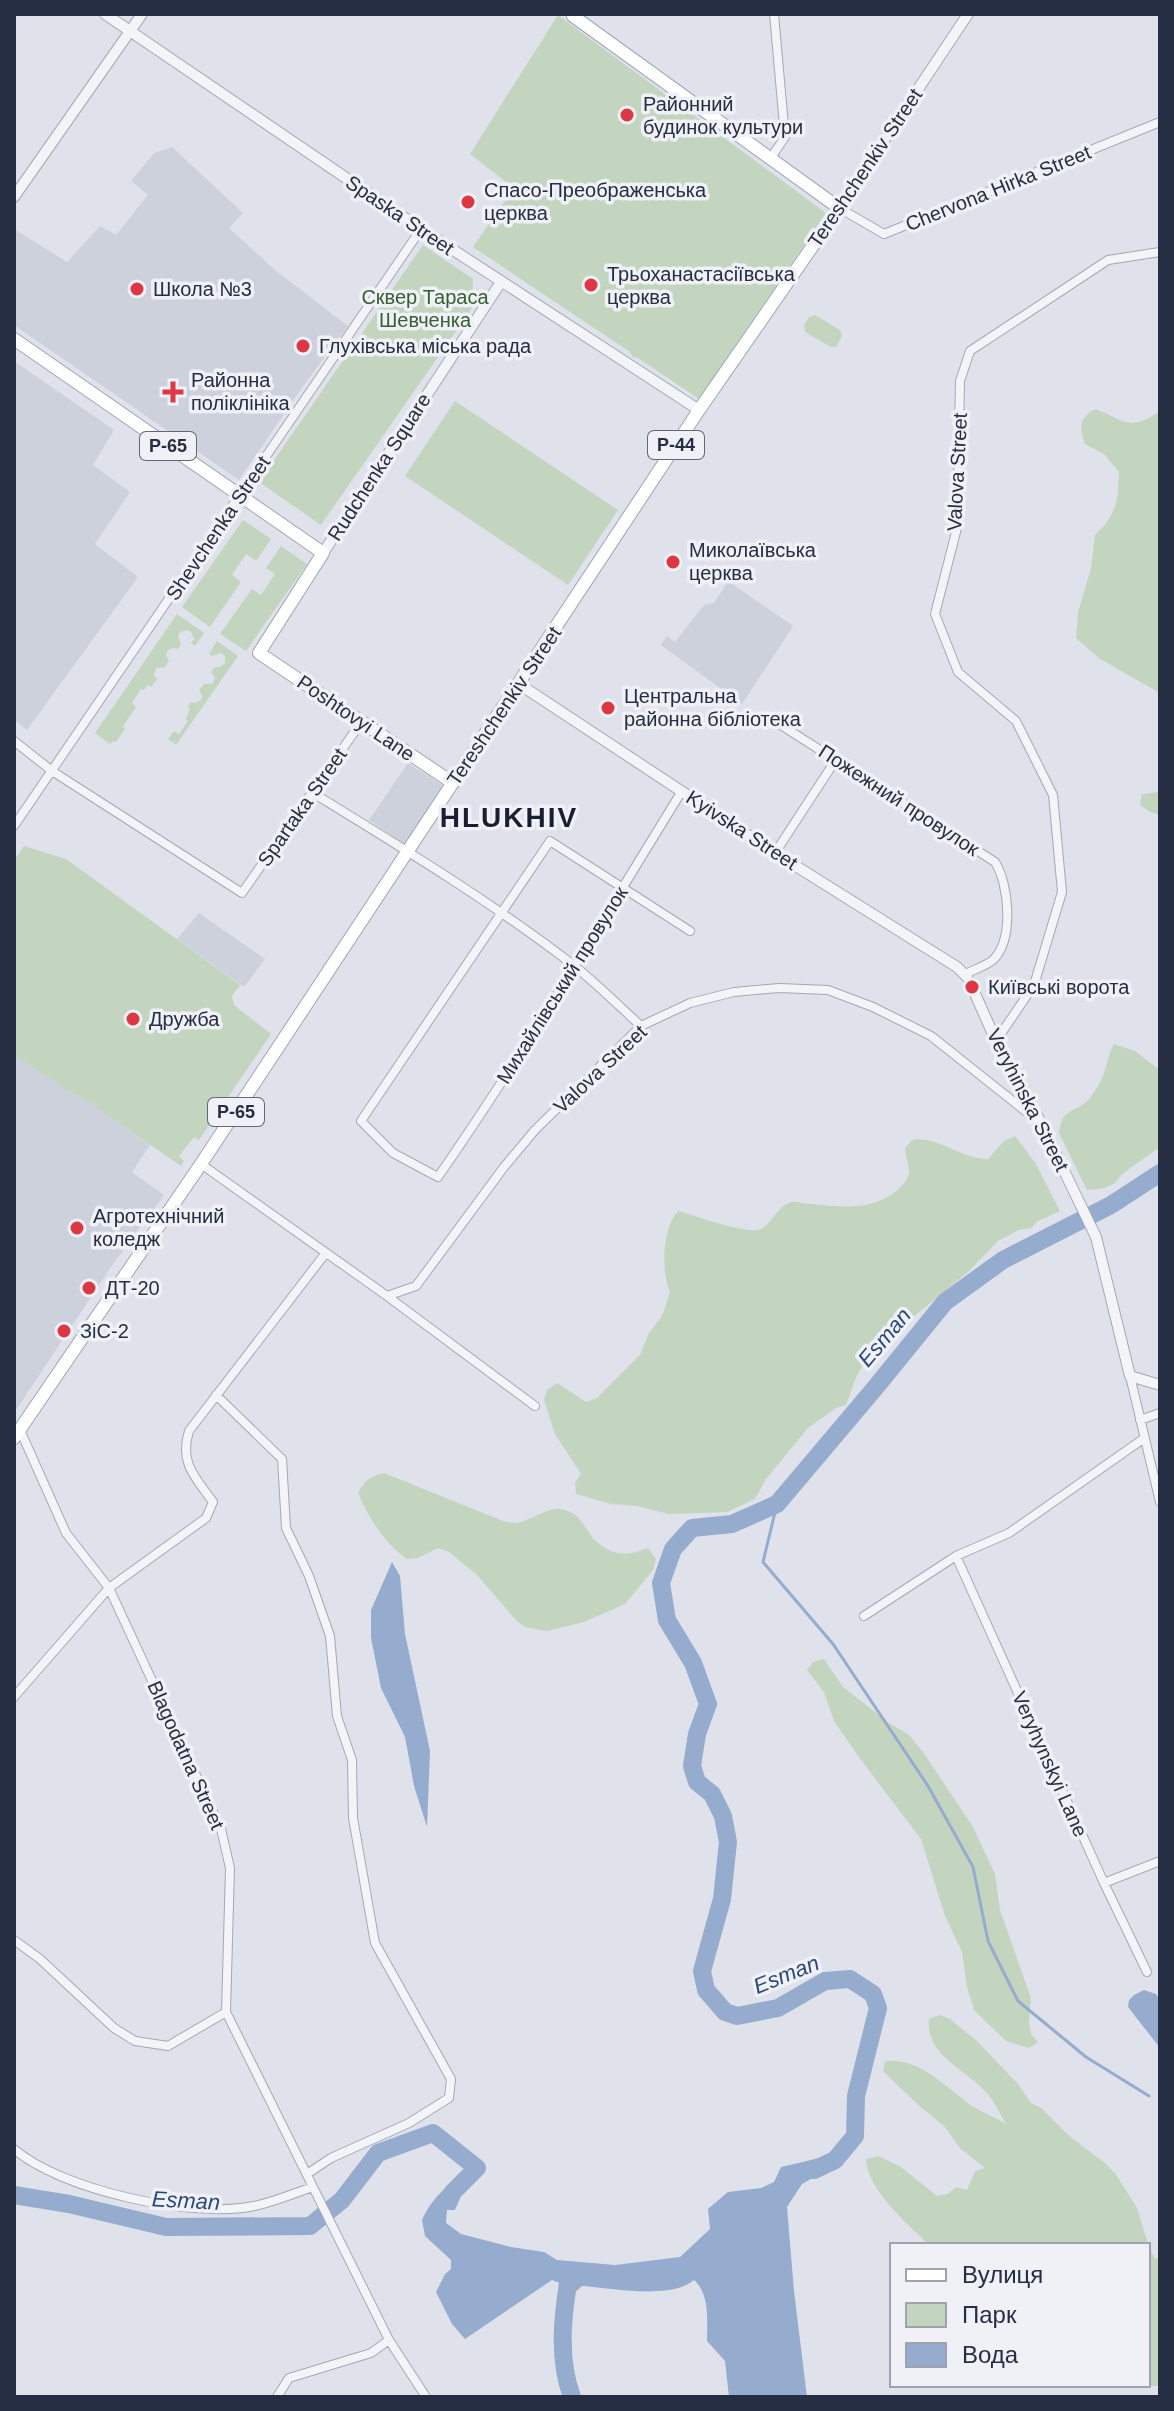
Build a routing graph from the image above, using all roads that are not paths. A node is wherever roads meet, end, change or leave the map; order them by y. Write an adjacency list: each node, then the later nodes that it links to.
1 (105, 14): 6 (street, Spaska Street)
2 (142, 14): 6 (street)
3 (774, 14): 8 (street)
4 (968, 14): 10 (street, Tereshchenkiv Street)
5 (573, 15): 8 (main road)
6 (130, 31): 9 (street); 11 (street, Spaska Street)
7 (1160, 122): 10 (street, Chervona Hirka Street)
8 (770, 159): 10 (main road)
9 (14, 197)
10 (839, 208): 15 (main road, Tereshchenkiv Street / Р-44)
11 (421, 229): 13 (street, Spaska Street); 16 (street, Shevchenka Street)
12 (1160, 252): 38 (street, Valova Street)
13 (501, 282): 15 (street, Spaska Street); 17 (street, Rudchenka Square)
14 (14, 339): 16 (main road, Р-65)
15 (699, 410): 19 (main road, Tereshchenkiv Street / Р-44)
16 (241, 496): 17 (main road, Р-65); 24 (street, Shevchenka Street)
17 (323, 553): 18 (main road, Rudchenka Square)
18 (259, 653): 21 (main road, Poshtovyi Lane)
19 (519, 684): 25 (main road, Tereshchenkiv Street / Р-44); 26 (street, Kyivska Street)
20 (770, 718): 23 (street, Пожежний провулок)
21 (362, 721): 25 (main road, Poshtovyi Lane); 27 (street, Spartaka Street)
22 (14, 741): 24 (street)
23 (835, 761): 30 (street); 35 (street, Пожежний провулок)
24 (52, 771): 27 (street, Spartaka Street); 28 (street, Shevchenka Street)
25 (453, 783): 29 (main road, Tereshchenkiv Street / Р-65)
26 (682, 791): 30 (street, Kyivska Street); 31 (street, Михайлівський провулок)
27 (313, 793): 29 (street)
28 (14, 826)
29 (409, 851): 32 (street); 40 (main road, Tereshchenkiv Street / Р-65)
30 (775, 853): 35 (street, Kyivska Street)
31 (623, 886): 32 (street); 33 (street); 34 (street, Михайлівський провулок)
32 (500, 913): 34 (street); 34 (street, Михайлівський провулок)
33 (690, 931)
34 (574, 966): 37 (street)
35 (966, 976)
36 (976, 996): 38 (street, Veryhinska Street)
37 (641, 1026): 39 (street, Valova Street); 42 (street, Valova Street)
38 (996, 1041): 39 (street, Veryhinska Street)
39 (1042, 1125): 43 (street, Veryhinska Street)
40 (201, 1164): 41 (street); 49 (main road, Tereshchenkiv Street / Р-65)
41 (325, 1254): 42 (street); 45 (street)
42 (387, 1296): 46 (street)
43 (1130, 1376): 44 (street); 48 (street)
44 (1160, 1385)
45 (216, 1395): 53 (street); 62 (street)
46 (535, 1406)
47 (1160, 1413): 48 (street)
48 (1140, 1420): 50 (street)
49 (17, 1434): 53 (street, Blagodatna Street)
50 (1143, 1439): 51 (street); 52 (street)
51 (1160, 1502)
52 (956, 1556): 54 (street); 57 (street, Veryhynskyi Lane)
53 (109, 1588): 55 (street); 60 (street, Blagodatna Street)
54 (864, 1616)
55 (14, 1697)
56 (1160, 1861): 57 (street)
57 (1104, 1883): 59 (street, Veryhynskyi Lane)
58 (14, 1940): 60 (street)
59 (1147, 1972)
60 (226, 2012): 62 (street, Blagodatna Street)
61 (14, 2149): 63 (street)
62 (307, 2174): 63 (street, Blagodatna Street)
63 (313, 2187): 64 (street, Blagodatna Street)
64 (389, 2340): 65 (street); 66 (street, Blagodatna Street)
65 (277, 2397)
66 (426, 2397)

